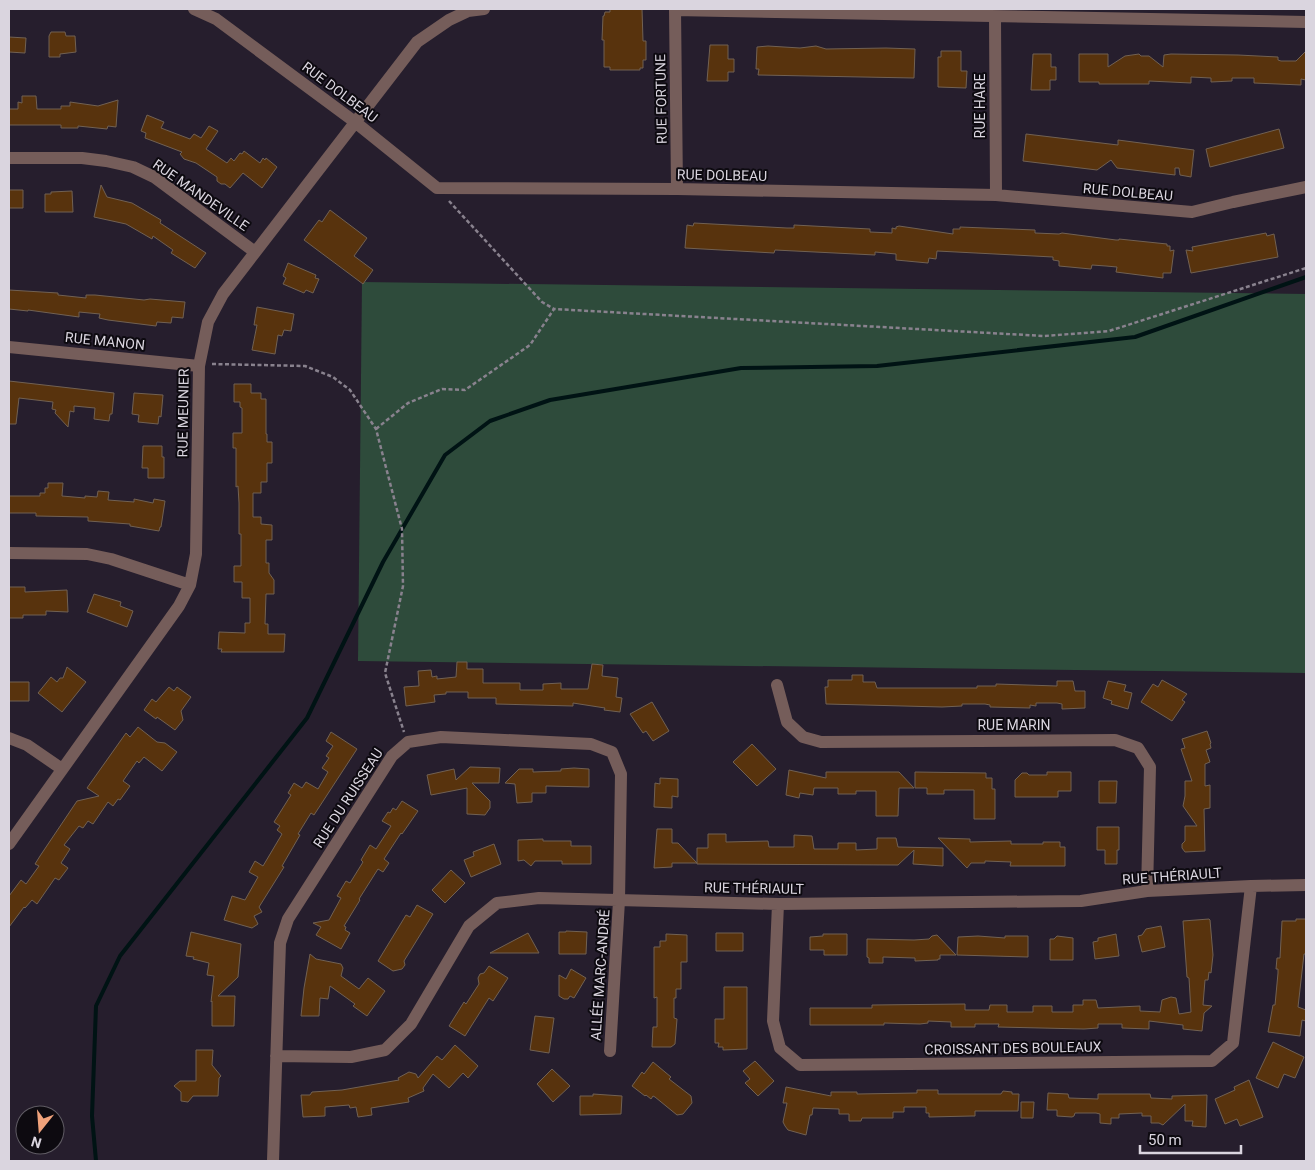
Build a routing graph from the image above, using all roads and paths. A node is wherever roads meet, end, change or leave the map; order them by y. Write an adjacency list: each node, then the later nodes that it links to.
1 (194, 9): 6 (street, RUE DOLBEAU)
2 (484, 9): 6 (street, RUE MEUNIER)
3 (675, 10): 4 (street); 10 (street, RUE FORTUNE)
4 (995, 17): 5 (street); 11 (street, RUE HARE)
5 (1306, 22)
6 (355, 122): 9 (street, RUE DOLBEAU); 12 (street, RUE MEUNIER)
7 (9, 158): 12 (street, RUE MANDEVILLE)
8 (1306, 187): 11 (street, RUE DOLBEAU)
9 (437, 188): 10 (street, RUE DOLBEAU); 14 (path)
10 (676, 189): 11 (street, RUE DOLBEAU)
11 (996, 195)
12 (255, 252): 16 (street, RUE MEUNIER)
13 (1306, 268): 14 (path)
14 (554, 309): 17 (path)
15 (9, 346): 16 (street, RUE MANON)
16 (198, 366): 17 (path); 19 (street, RUE MEUNIER)
17 (376, 429): 22 (path)
18 (9, 553): 19 (street)
19 (190, 585): 23 (street, RUE MEUNIER)
20 (777, 686): 27 (street, RUE MARIN)
21 (9, 738): 23 (street)
22 (408, 742): 28 (street); 31 (street, RUE DU RUISSEAU)
23 (62, 770): 24 (street, RUE MEUNIER)
24 (9, 844)
25 (1306, 885): 26 (street, RUE THÉRIAULT)
26 (1251, 886): 27 (street, RUE THÉRIAULT); 29 (street, CROISSANT DES BOULEAUX)
27 (1147, 891): 29 (street, RUE THÉRIAULT)
28 (619, 901): 29 (street, RUE THÉRIAULT); 30 (street, ALLÉE MARC-ANDRÉ); 31 (street, RUE THÉRIAULT)
29 (778, 904)
30 (610, 1051)
31 (276, 1056): 32 (street, RUE DU RUISSEAU)
32 (273, 1161)

